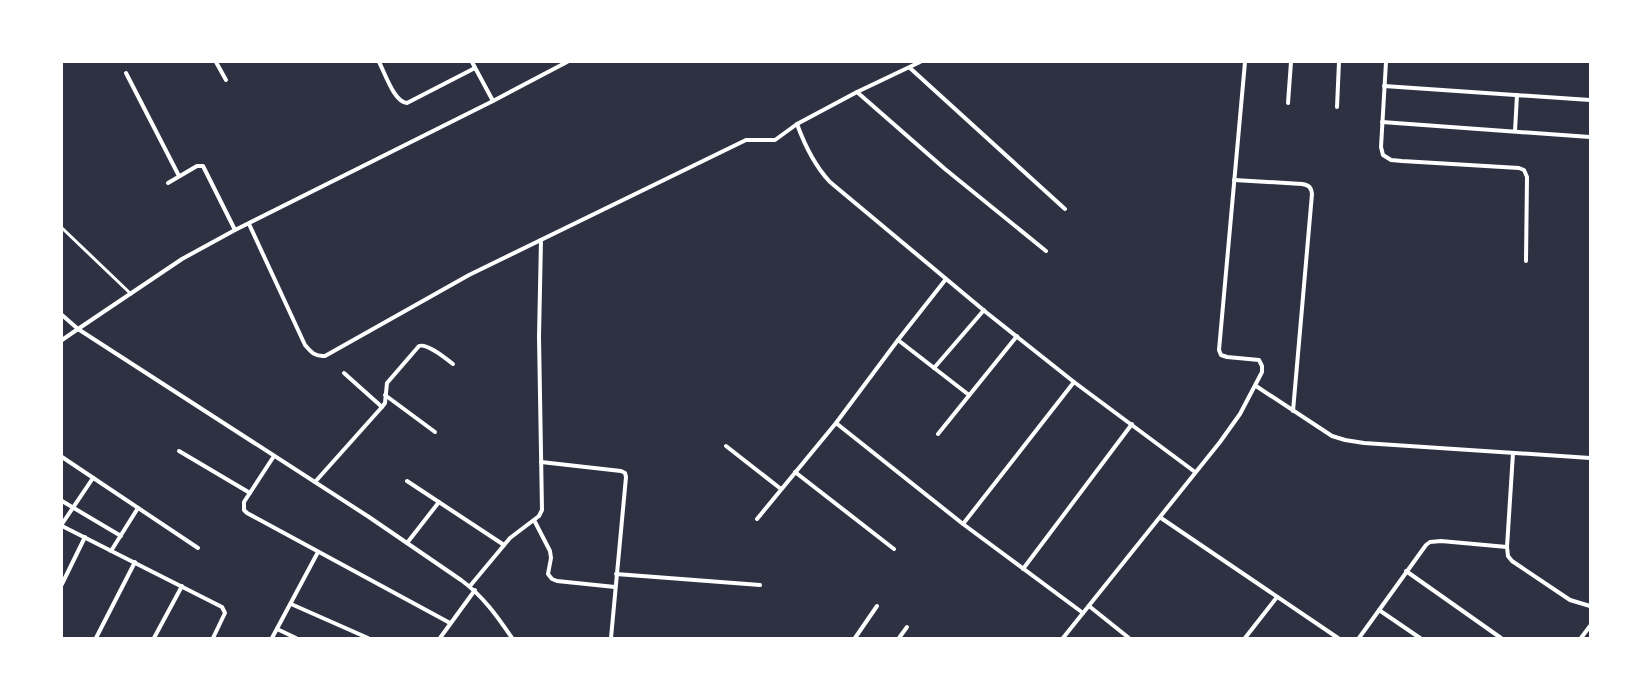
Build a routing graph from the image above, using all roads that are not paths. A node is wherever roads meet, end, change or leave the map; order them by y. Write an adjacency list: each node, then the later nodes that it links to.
1 (216, 62): 13 (street)
2 (379, 62): 10 (street)
3 (472, 62): 10 (street)
4 (567, 62): 18 (street)
5 (920, 62): 11 (street)
6 (1245, 62): 26 (street)
7 (1291, 62): 19 (street)
8 (1339, 62): 20 (street)
9 (1386, 62): 14 (street)
10 (475, 68): 18 (street)
11 (910, 68): 15 (street); 28 (street)
12 (126, 73): 25 (street)
13 (226, 80)
14 (1384, 86): 16 (street); 21 (street)
15 (857, 92): 22 (street); 33 (street)
16 (1517, 95): 17 (street); 23 (street)
17 (1590, 100)
18 (493, 101): 29 (street)
19 (1288, 102)
20 (1336, 107)
21 (1382, 122): 23 (street); 34 (street)
22 (797, 124): 32 (street); 35 (street)
23 (1515, 131): 24 (street)
24 (1590, 137)
25 (179, 176): 27 (street); 31 (street)
26 (1234, 180): 47 (street); 51 (street)
27 (168, 183)
28 (1065, 209)
29 (249, 224): 31 (street); 32 (street)
30 (62, 228): 36 (lane)
31 (235, 230): 36 (street)
32 (541, 240): 62 (street)
33 (1046, 251)
34 (1526, 261)
35 (946, 279): 37 (street); 42 (street)
36 (131, 294): 39 (street)
37 (984, 310): 40 (street); 44 (street)
38 (62, 316): 39 (street)
39 (78, 329): 41 (street); 59 (street)
40 (1017, 336): 46 (street); 49 (street)
41 (62, 340)
42 (898, 340): 44 (street); 52 (street)
43 (453, 364): 48 (street)
44 (934, 368): 49 (street)
45 (344, 373): 50 (street)
46 (1074, 382): 53 (street); 77 (street)
47 (1256, 386): 51 (street); 64 (street)
48 (385, 395): 50 (street); 54 (street)
49 (969, 395): 55 (street)
50 (382, 407): 67 (street)
51 (1293, 411): 58 (street)
52 (836, 423): 63 (street); 77 (street)
53 (1132, 424): 64 (street); 89 (street)
54 (435, 432)
55 (938, 434)
56 (726, 446): 68 (street)
57 (179, 451): 69 (street)
58 (1513, 453): 61 (street); 83 (street)
59 (274, 456): 67 (street); 69 (street)
60 (62, 457): 65 (street)
61 (1590, 458)
62 (541, 462): 76 (street); 91 (street)
63 (796, 472): 68 (street); 85 (street)
64 (1195, 472): 74 (street)
65 (92, 478): 72 (street); 73 (street)
66 (407, 481): 71 (street)
67 (315, 482): 81 (street)
68 (781, 489): 75 (street)
69 (250, 493): 87 (street)
70 (62, 501): 72 (street)
71 (439, 502): 81 (street); 82 (street)
72 (73, 507): 78 (street); 79 (street)
73 (138, 508): 79 (street); 84 (street)
74 (1161, 518): 98 (street); 101 (street)
75 (757, 519)
76 (534, 520): 82 (street); 96 (street)
77 (963, 524): 89 (street)
78 (62, 525): 80 (street)
79 (121, 536): 86 (street)
80 (85, 537): 86 (street); 92 (street)
81 (407, 543): 95 (street)
82 (504, 545): 95 (street)
83 (1507, 547): 90 (street); 102 (street)
84 (198, 548)
85 (894, 549)
86 (111, 551): 88 (street)
87 (318, 552): 99 (street); 105 (street)
88 (135, 562): 94 (street); 110 (street)
89 (1023, 569): 104 (street)
90 (1406, 571): 103 (street); 126 (street)
91 (616, 574): 93 (street); 96 (street)
92 (62, 584)
93 (760, 585)
94 (182, 586): 111 (street); 112 (street)
95 (470, 586): 97 (street)
96 (615, 587): 117 (street)
97 (475, 590): 105 (street); 109 (street)
98 (1277, 597): 122 (street); 123 (street)
99 (290, 604): 108 (street); 115 (street)
100 (878, 606): 118 (street)
101 (1089, 606): 104 (street); 121 (street)
102 (1590, 606)
103 (1379, 610): 124 (street); 125 (street)
104 (1083, 613): 120 (street)
105 (450, 623): 116 (street)
106 (1590, 626): 127 (street)
107 (907, 627): 119 (street)
108 (277, 629): 113 (street); 114 (street)
109 (510, 637)
110 (96, 638)
111 (154, 638)
112 (213, 638)
113 (272, 638)
114 (296, 638)
115 (368, 638)
116 (440, 638)
117 (611, 638)
118 (855, 638)
119 (899, 638)
120 (1063, 638)
121 (1130, 638)
122 (1245, 638)
123 (1338, 638)
124 (1359, 638)
125 (1420, 638)
126 (1501, 638)
127 (1581, 638)

